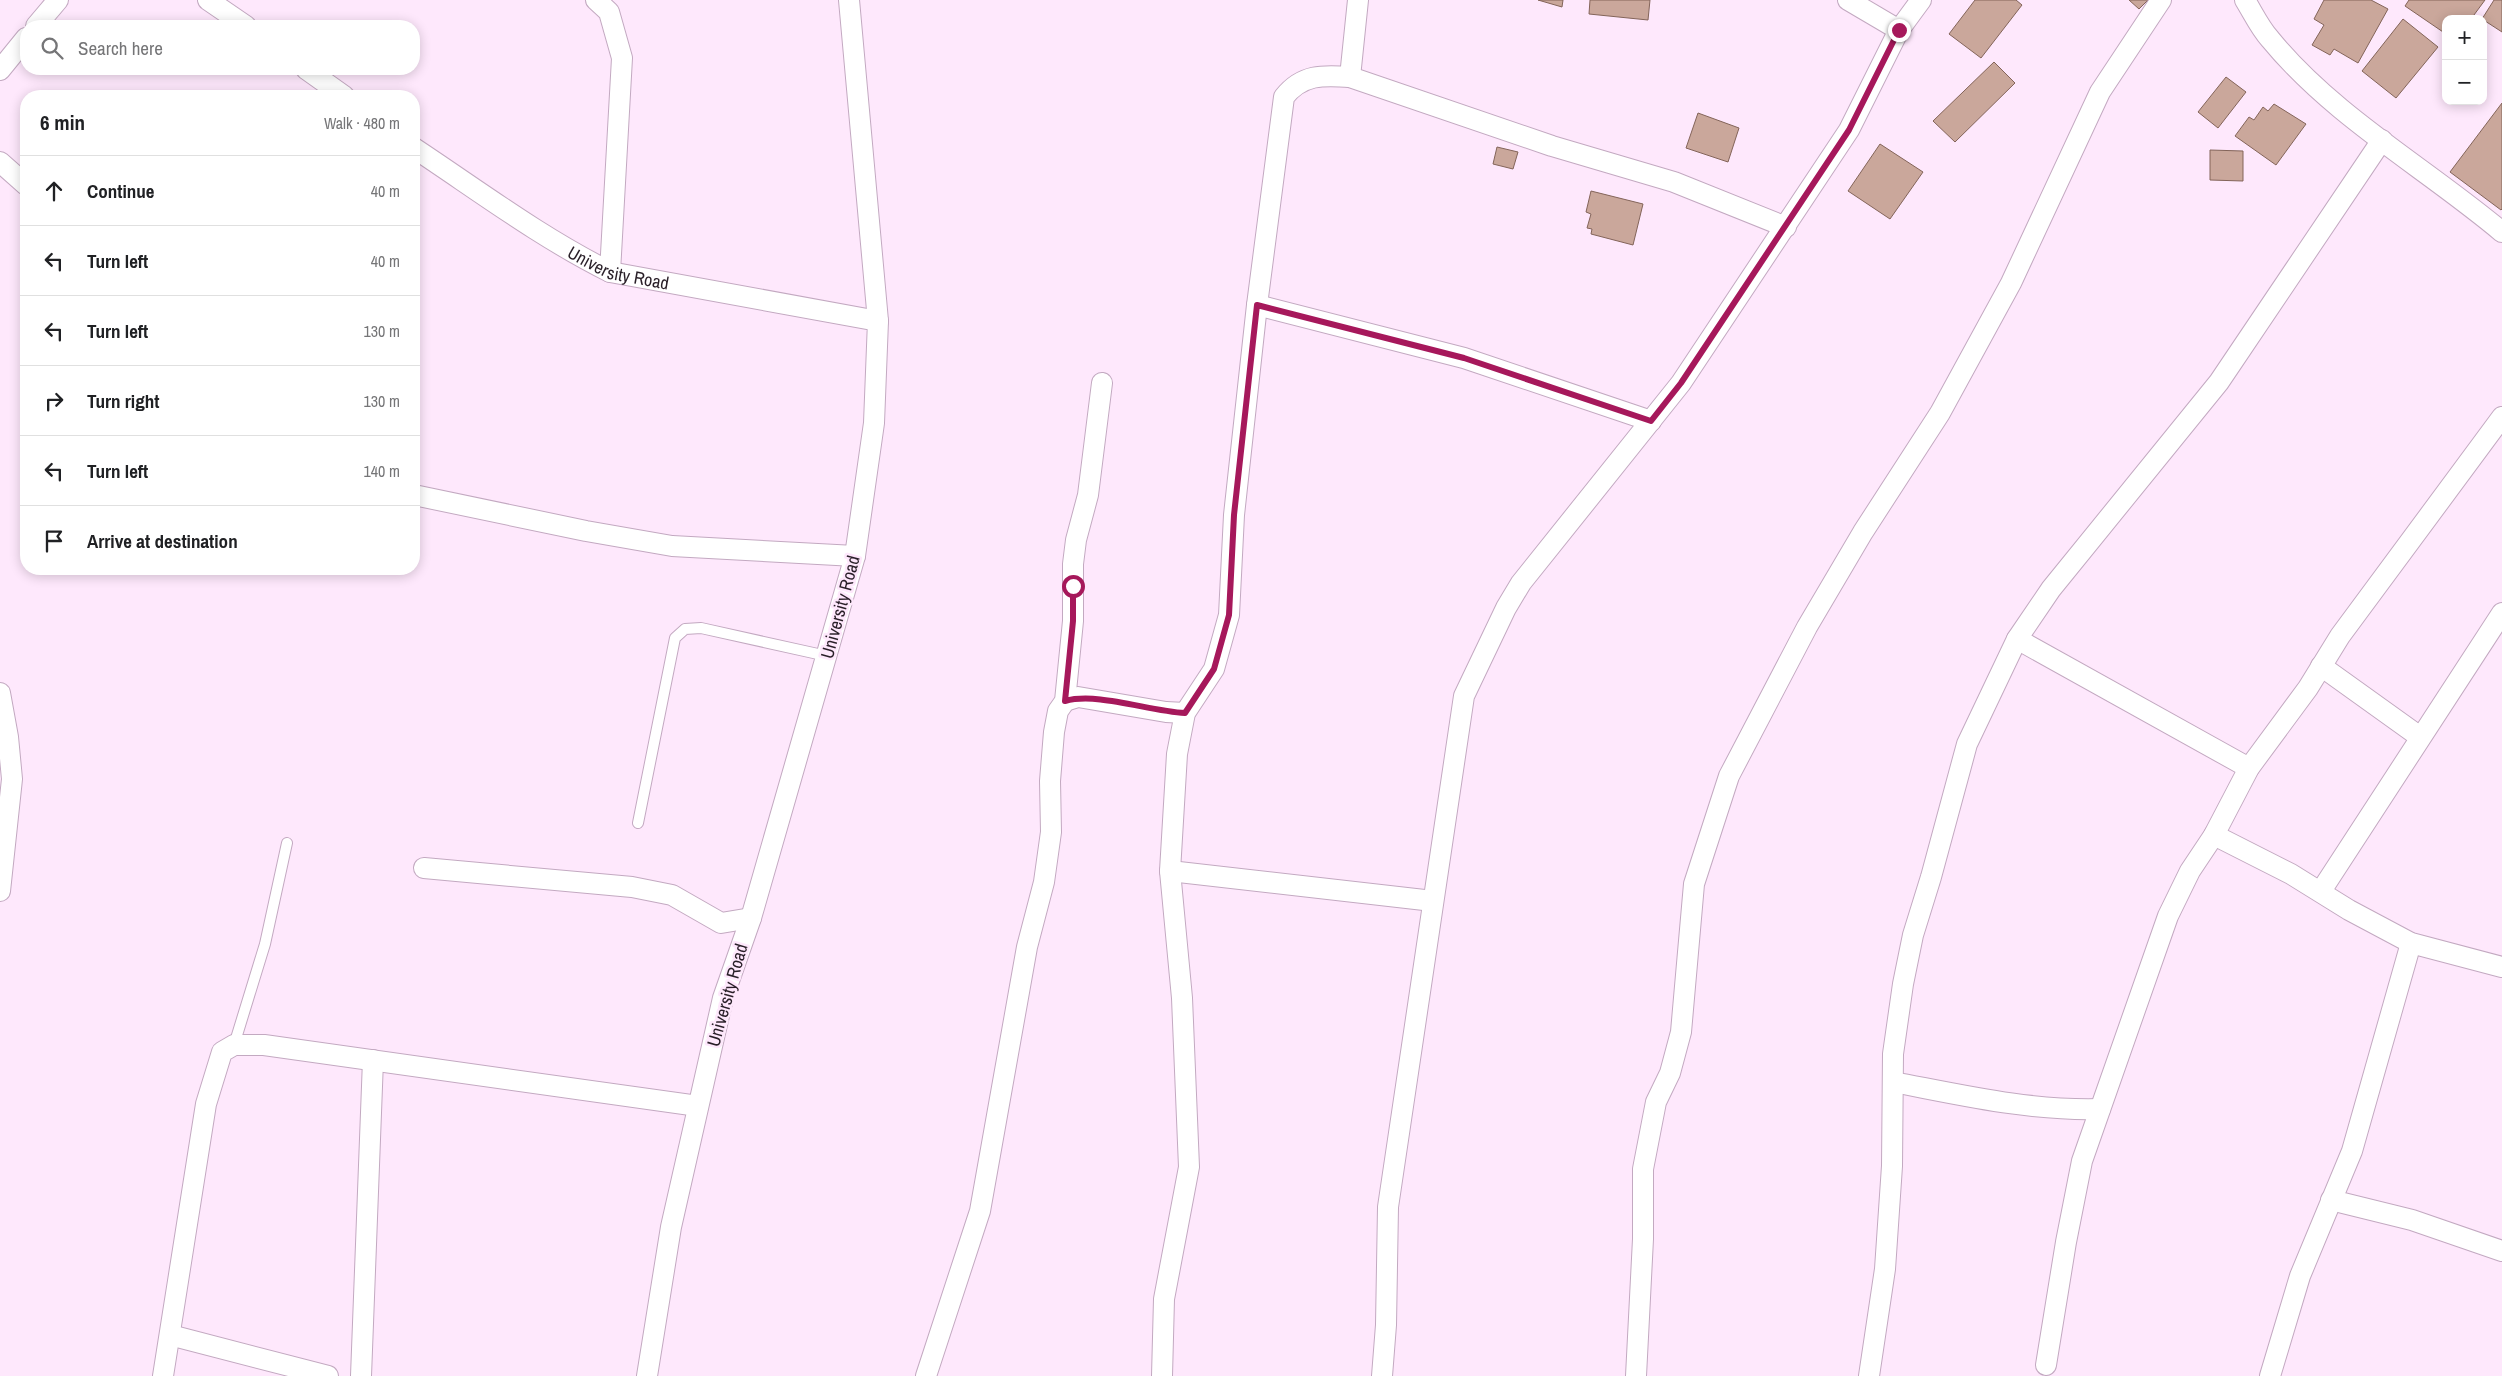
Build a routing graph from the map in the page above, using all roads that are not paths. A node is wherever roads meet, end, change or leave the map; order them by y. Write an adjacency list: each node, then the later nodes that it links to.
1 (58, 0): 10 (street)
2 (208, 0): 11 (street)
3 (596, 0): 24 (street)
4 (849, 0): 26 (street)
5 (1358, 0): 16 (street)
6 (1848, 0): 12 (street)
7 (1921, 0): 12 (street)
8 (2161, 0): 68 (street)
9 (2246, 0): 18 (street)
10 (41, 20)
11 (237, 20)
12 (1899, 30): 22 (street)
13 (20, 45): 14 (street)
14 (0, 70)
15 (314, 75): 17 (street)
16 (1350, 77): 22 (street); 25 (street)
17 (336, 90)
18 (2382, 140): 23 (street); 33 (street)
19 (420, 152): 24 (street, University Road)
20 (0, 162): 21 (street)
21 (20, 180)
22 (1786, 227): 28 (street)
23 (2502, 232)
24 (610, 272): 26 (street, University Road)
25 (1257, 305): 28 (street); 38 (street)
26 (878, 321): 31 (street, University Road)
27 (1102, 383): 37 (street)
28 (1651, 421): 48 (street)
29 (2499, 427): 35 (street)
30 (420, 496): 31 (street)
31 (855, 556): 34 (street, University Road)
32 (2502, 613): 39 (street)
33 (2017, 639): 40 (street); 54 (street)
34 (827, 656): 41 (lane); 49 (street, University Road)
35 (2321, 666): 39 (street); 40 (street)
36 (0, 693): 46 (street)
37 (1065, 701): 38 (street); 65 (street)
38 (1185, 713): 45 (street)
39 (2420, 738): 47 (street)
40 (2249, 768): 42 (street)
41 (638, 823)
42 (2214, 835): 47 (street); 56 (street)
43 (287, 843): 52 (lane)
44 (424, 868): 49 (street)
45 (1170, 871): 48 (street); 66 (street)
46 (0, 891)
47 (2321, 891): 50 (street)
48 (1433, 901): 67 (street)
49 (751, 918): 55 (street, University Road)
50 (2411, 942): 51 (street); 57 (street)
51 (2502, 966)
52 (234, 1045): 53 (street); 59 (street)
53 (373, 1060): 55 (street); 63 (street)
54 (1893, 1082): 56 (street); 69 (street)
55 (698, 1106): 64 (street, University Road)
56 (2100, 1109): 60 (street)
57 (2331, 1200): 58 (street); 70 (street)
58 (2502, 1252)
59 (170, 1334): 61 (street); 62 (street)
60 (2046, 1365)
61 (163, 1376)
62 (328, 1376)
63 (361, 1376)
64 (647, 1376)
65 (926, 1376)
66 (1162, 1376)
67 (1382, 1376)
68 (1636, 1376)
69 (1869, 1376)
70 (2270, 1376)

